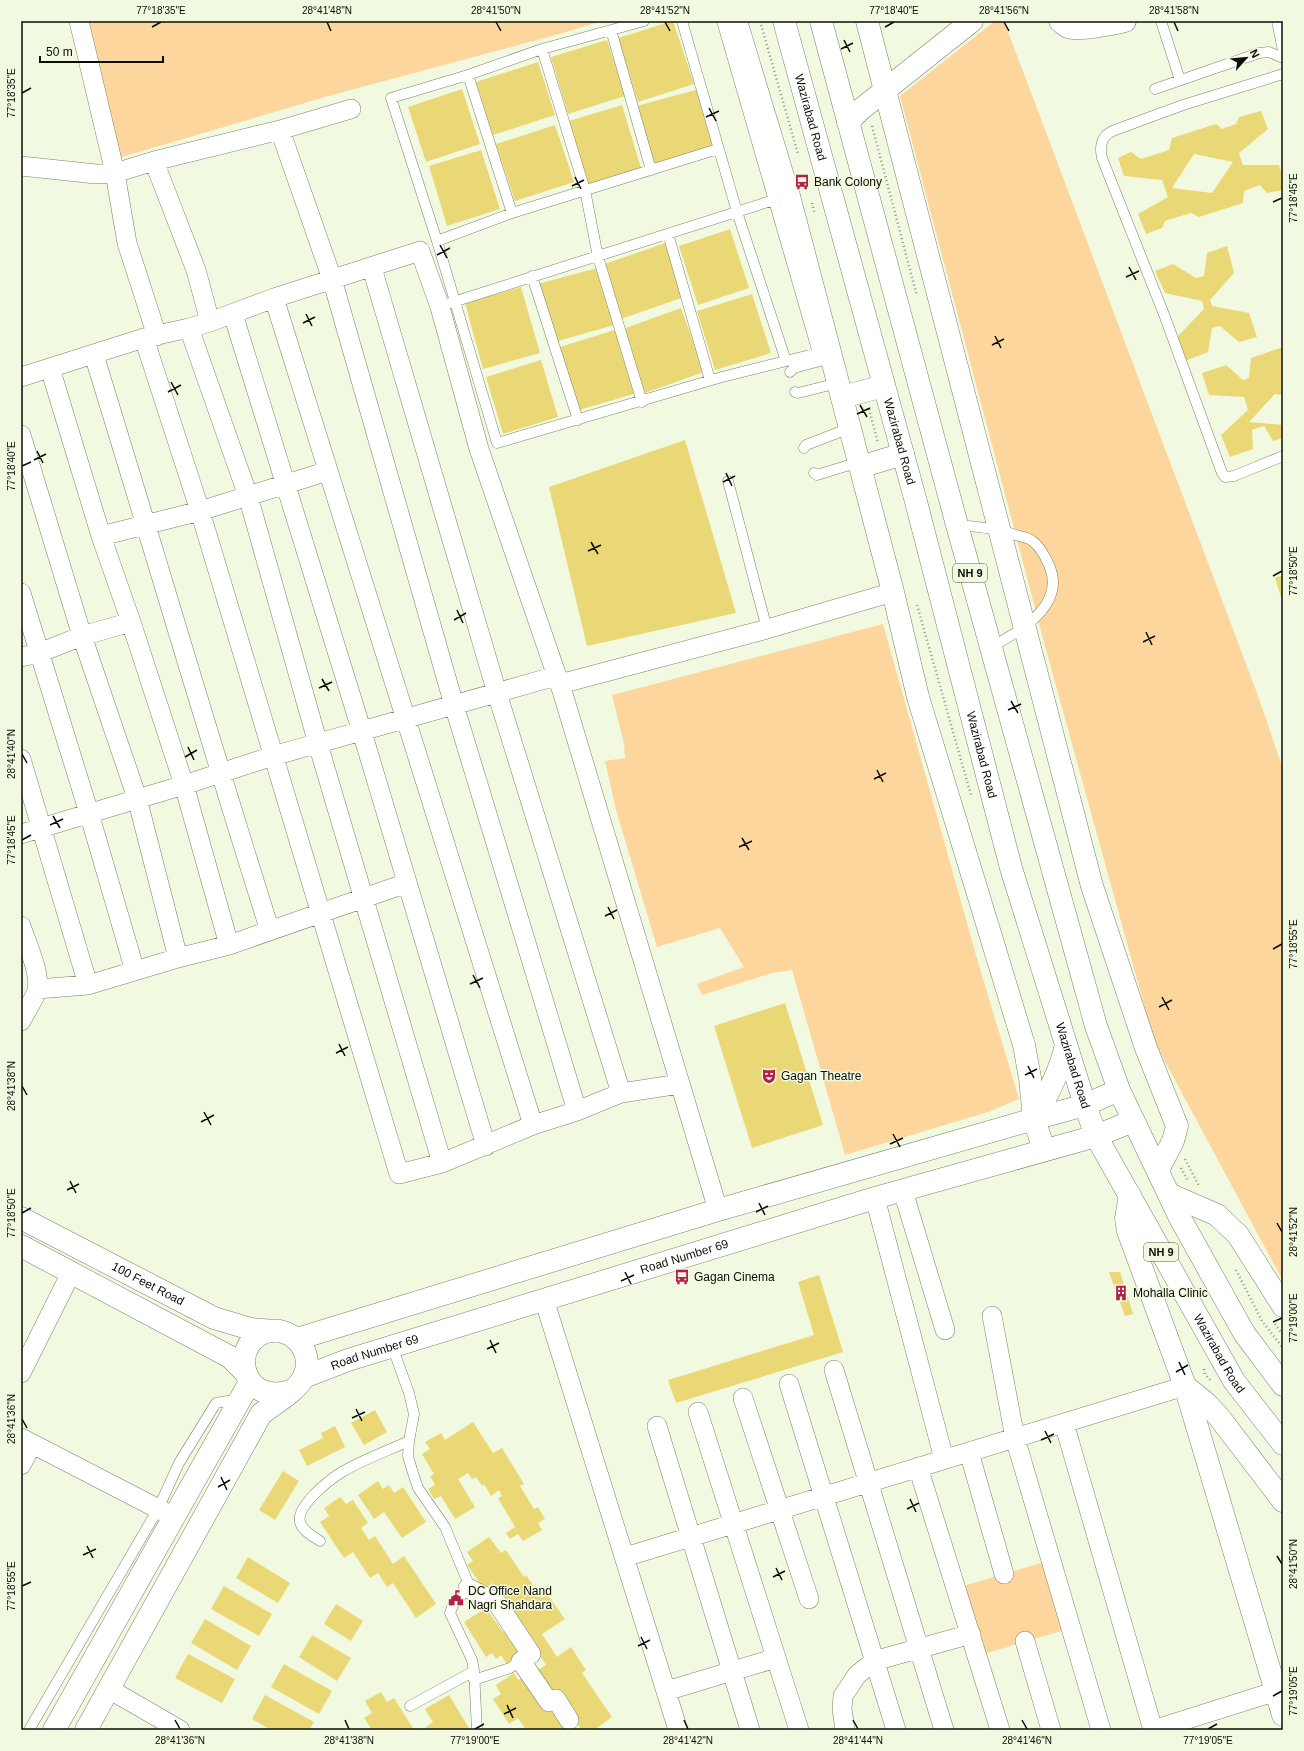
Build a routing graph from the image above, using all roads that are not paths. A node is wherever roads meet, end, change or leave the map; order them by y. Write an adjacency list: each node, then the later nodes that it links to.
1 (79, 21): 30 (street)
2 (644, 21): 14 (lane)
3 (682, 21): 26 (lane)
4 (722, 21): 32 (lane)
5 (736, 21): 48 (main road)
6 (784, 21): 54 (main road, Wazirabad Road / NH 9)
7 (821, 21): 24 (main road, NH 9)
8 (867, 21): 22 (main road)
9 (972, 21): 22 (main road)
10 (1060, 21): 11 (main road)
11 (1125, 21)
12 (1161, 21): 20 (lane)
13 (1277, 21): 16 (lane)
14 (611, 30): 15 (lane); 29 (lane)
15 (542, 49): 19 (lane); 31 (lane)
16 (1283, 51)
17 (1283, 58): 20 (lane)
18 (1283, 74): 63 (lane)
19 (468, 75): 34 (lane); 36 (lane)
20 (1180, 80): 21 (lane)
21 (1155, 89)
22 (885, 90): 24 (main road); 73 (main road)
23 (351, 109): 25 (street)
24 (848, 122): 72 (main road, NH 9)
25 (280, 130): 27 (street); 40 (street)
26 (718, 149): 29 (lane); 33 (lane)
27 (154, 161): 30 (street); 44 (street)
28 (21, 166): 30 (street)
29 (651, 170): 31 (lane)
30 (115, 172): 46 (street)
31 (585, 190): 34 (lane); 37 (lane)
32 (774, 200): 33 (lane); 49 (lane)
33 (737, 212): 35 (lane); 49 (lane)
34 (512, 213): 36 (lane)
35 (668, 234): 37 (lane); 53 (lane)
36 (437, 241): 42 (lane)
37 (598, 257): 39 (lane); 57 (lane)
38 (372, 268): 40 (street); 42 (street); 85 (street)
39 (532, 276): 42 (lane); 58 (lane)
40 (332, 279): 41 (street); 86 (street)
41 (274, 298): 43 (street); 65 (street)
42 (447, 304): 58 (lane); 84 (street)
43 (233, 314): 44 (street); 68 (street)
44 (210, 322): 45 (street)
45 (189, 328): 46 (street); 69 (street)
46 (151, 337): 47 (street); 70 (street)
47 (94, 354): 50 (street); 71 (street)
48 (831, 358): 51 (lane); 55 (main road)
49 (786, 361): 53 (lane)
50 (50, 368): 52 (street); 74 (street)
51 (790, 372)
52 (21, 377)
53 (710, 380): 57 (lane)
54 (884, 386): 55 (main road); 62 (main road, Wazirabad Road / NH 9)
55 (840, 390): 56 (lane); 59 (main road)
56 (795, 392)
57 (642, 402): 58 (lane)
58 (578, 420)
59 (850, 428): 61 (lane); 64 (main road)
60 (21, 436): 80 (street)
61 (804, 448)
62 (903, 454): 64 (main road); 109 (main road, Wazirabad Road / NH 9)
63 (1283, 456)
64 (859, 465): 66 (lane); 75 (main road)
65 (328, 471): 68 (street); 87 (street)
66 (814, 473)
67 (728, 481): 79 (lane)
68 (285, 484): 69 (street); 88 (street)
69 (248, 496): 70 (street); 89 (street)
70 (200, 511): 71 (street); 90 (street)
71 (146, 524): 74 (street); 92 (street)
72 (957, 525): 73 (lane); 81 (main road, NH 9)
73 (1000, 529): 78 (main road); 78 (lane)
74 (101, 536): 77 (street)
75 (893, 592): 79 (street); 115 (main road)
76 (21, 593): 82 (street)
77 (131, 622): 80 (street); 93 (street)
78 (1026, 627): 81 (lane); 122 (main road)
79 (767, 629): 84 (street)
80 (82, 636): 82 (street); 94 (street)
81 (990, 648): 111 (main road, NH 9)
82 (39, 653): 83 (street); 95 (street)
83 (21, 657)
84 (558, 680): 85 (street); 110 (street)
85 (497, 693): 86 (street); 112 (street)
86 (454, 705): 87 (street); 114 (street)
87 (406, 719): 88 (street); 117 (street)
88 (362, 732): 89 (street); 98 (street)
89 (318, 744): 90 (street); 99 (street)
90 (273, 756): 92 (street); 100 (street)
91 (21, 759): 96 (street)
92 (220, 774): 93 (street); 102 (street)
93 (184, 785): 94 (street); 103 (street)
94 (137, 798): 95 (street); 104 (street)
95 (89, 813): 96 (street); 105 (street)
96 (41, 828): 97 (street); 106 (street)
97 (21, 834)
98 (407, 883): 99 (street); 119 (street)
99 (364, 898): 100 (street); 121 (street)
100 (321, 913): 102 (street); 121 (street)
101 (21, 926): 107 (street)
102 (270, 931): 103 (street)
103 (229, 945): 104 (street)
104 (178, 958): 105 (street)
105 (135, 971): 106 (street)
106 (88, 985): 107 (street)
107 (37, 989): 108 (street)
108 (21, 1021)
109 (1066, 1045): 113 (main road, Wazirabad Road / NH 9); 115 (main road)
110 (680, 1084): 112 (street); 127 (street)
111 (1119, 1090): 113 (main road); 116 (main road, NH 9)
112 (621, 1093): 114 (street)
113 (1085, 1106): 115 (main road); 118 (main road, Wazirabad Road / NH 9)
114 (577, 1111): 117 (street)
115 (1034, 1119): 120 (main road); 127 (main road)
116 (1133, 1121): 118 (main road, Road Number 69); 122 (main road, NH 9)
117 (533, 1125): 119 (street)
118 (1096, 1136): 120 (main road, Road Number 69); 125 (main road, Wazirabad Road / NH 9)
119 (486, 1146): 121 (street)
120 (1044, 1150): 123 (main road, Road Number 69)
121 (442, 1163)
122 (1158, 1170): 124 (main road, NH 9)
123 (903, 1191): 126 (main road, Road Number 69); 134 (street)
124 (1169, 1194): 132 (main road); 143 (main road, NH 9)
125 (1130, 1195): 144 (main road); 152 (main road, Wazirabad Road / NH 9)
126 (875, 1198): 131 (main road, Road Number 69); 154 (street)
127 (718, 1210): 135 (main road)
128 (21, 1218): 135 (main road, 100 Feet Road)
129 (21, 1246): 130 (main road)
130 (72, 1273): 137 (street); 142 (main road)
131 (544, 1299): 136 (main road, Road Number 69); 165 (street)
132 (1283, 1306)
133 (992, 1316): 149 (street)
134 (945, 1330)
135 (289, 1335): 140 (main road); 142 (main road)
136 (392, 1346): 140 (main road, Road Number 69); 151 (lane)
137 (26, 1353): 139 (street)
138 (834, 1370): 157 (street)
139 (21, 1373)
140 (297, 1384): 142 (main road); 177 (main road)
141 (789, 1384): 158 (street)
142 (245, 1385): 161 (main road)
143 (1283, 1385)
144 (1185, 1386): 147 (street); 159 (main road); 179 (main road)
145 (743, 1398): 160 (street)
146 (698, 1412): 162 (street)
147 (1064, 1423): 149 (street); 179 (street)
148 (657, 1426): 163 (street)
149 (1015, 1438): 153 (street); 196 (street)
150 (26, 1441): 155 (street); 161 (street)
151 (409, 1441): 164 (lane); 167 (lane)
152 (1283, 1444)
153 (968, 1452): 154 (street); 166 (street)
154 (944, 1459): 156 (street)
155 (21, 1464)
156 (918, 1467): 157 (street); 169 (street)
157 (869, 1482): 158 (street); 171 (street)
158 (823, 1496): 160 (street); 174 (street)
159 (1283, 1500)
160 (780, 1510): 162 (street); 168 (street)
161 (166, 1513): 183 (lane); 184 (main road)
162 (734, 1524): 163 (street); 173 (street)
163 (690, 1537): 165 (street); 175 (street)
164 (320, 1541)
165 (625, 1557): 178 (street)
166 (1004, 1574)
167 (468, 1588): 172 (street); 176 (lane)
168 (809, 1599)
169 (971, 1634): 171 (street); 194 (street)
170 (1025, 1641): 195 (street)
171 (918, 1649): 174 (street); 193 (street)
172 (526, 1657): 176 (lane); 182 (street)
173 (776, 1658): 175 (street); 190 (street)
174 (874, 1661): 191 (street); 192 (street)
175 (731, 1672): 178 (street); 189 (street)
176 (474, 1675): 180 (lane); 187 (lane)
177 (109, 1689): 185 (main road); 186 (street)
178 (666, 1691): 188 (street)
179 (1277, 1691): 181 (main road)
180 (410, 1706)
181 (1283, 1714)
182 (569, 1720)
183 (29, 1730)
184 (54, 1730)
185 (86, 1730)
186 (180, 1730)
187 (477, 1730)
188 (678, 1730)
189 (750, 1730)
190 (799, 1730)
191 (846, 1730)
192 (896, 1730)
193 (944, 1730)
194 (1000, 1730)
195 (1051, 1730)
196 (1101, 1730)

